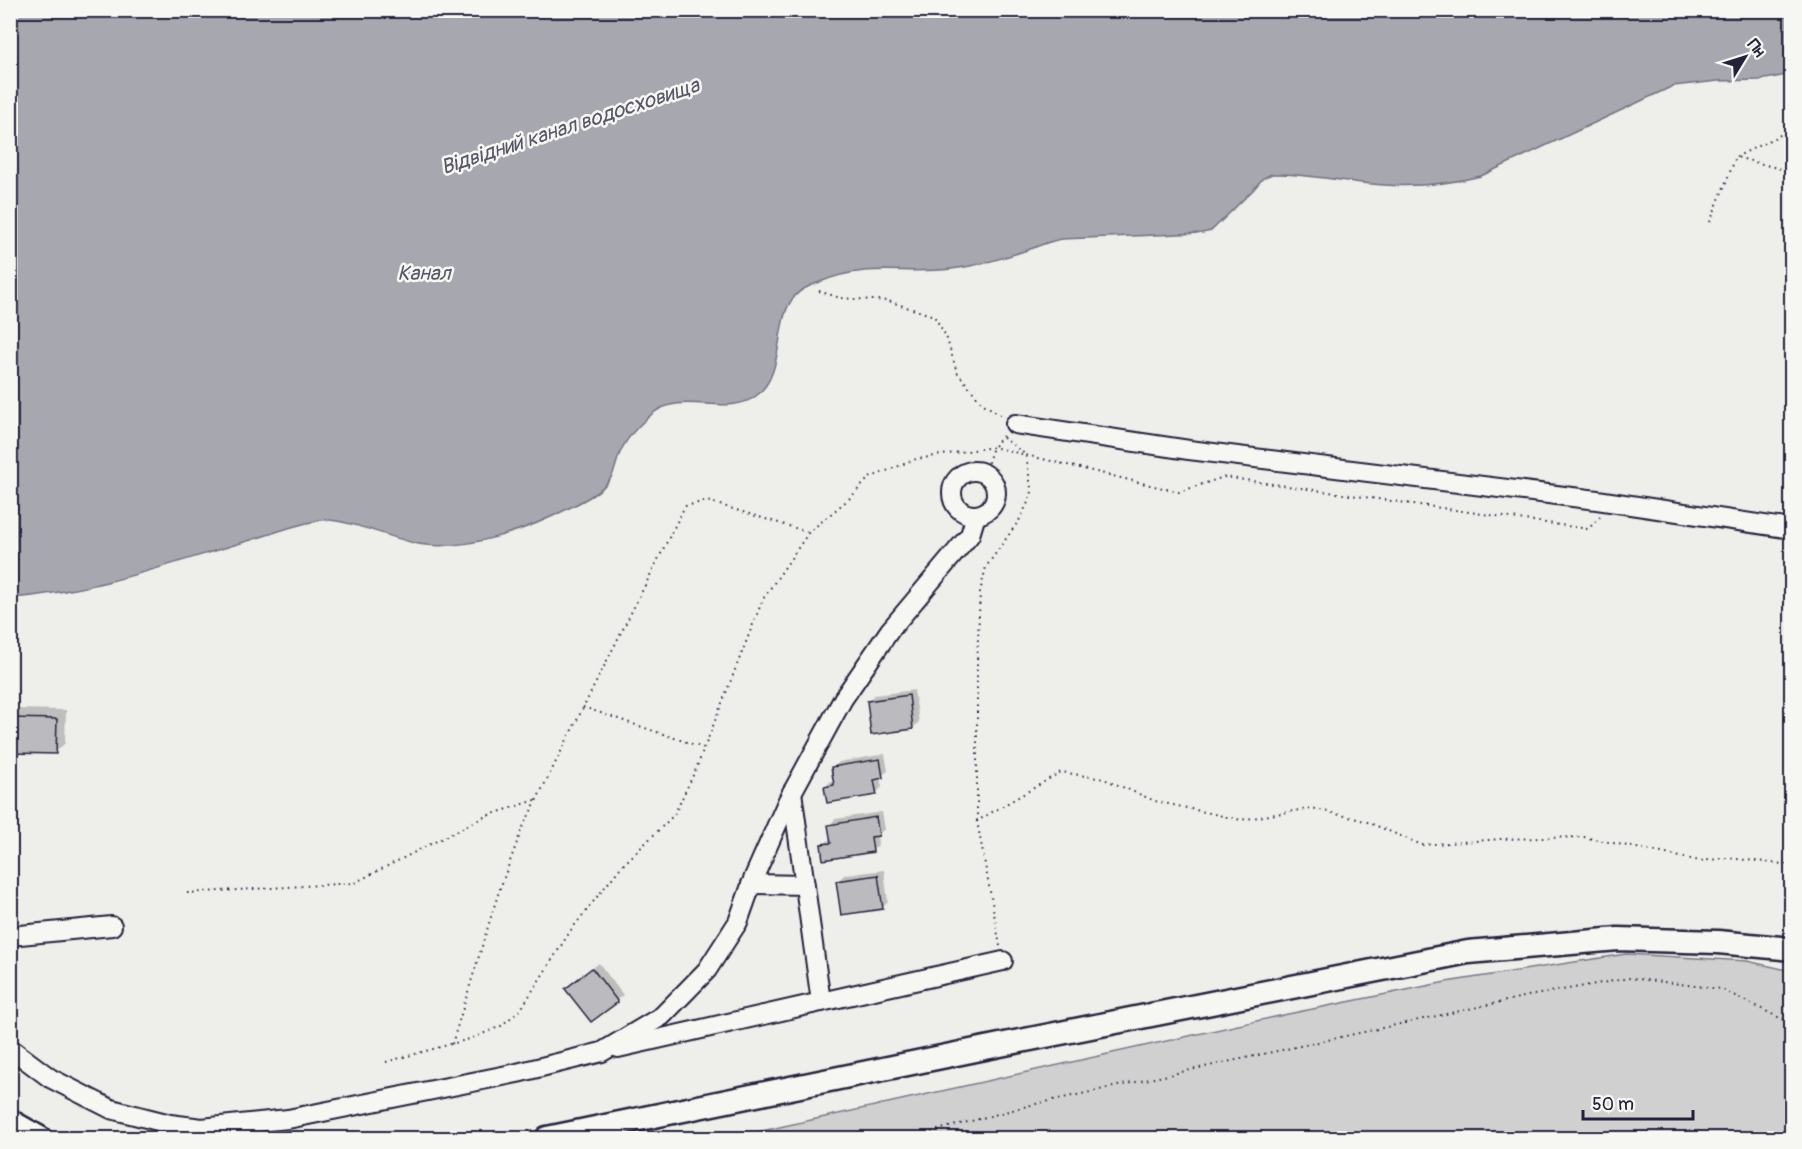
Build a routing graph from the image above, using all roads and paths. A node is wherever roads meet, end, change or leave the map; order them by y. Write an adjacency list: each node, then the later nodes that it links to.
1 (1791, 129): 2 (path)
2 (1736, 157): 3 (path); 4 (path)
3 (1791, 172)
4 (1710, 222)
5 (819, 291): 6 (path)
6 (1015, 424): 7 (path); 11 (lane)
7 (1002, 438): 8 (path); 9 (path)
8 (993, 447): 9 (path); 10 (path); 14 (path)
9 (1026, 455): 11 (path); 19 (path)
10 (984, 474): 12 (lane); 12 (lane)
11 (1615, 503): 13 (lane)
12 (976, 515): 17 (lane)
13 (1791, 529)
14 (809, 532): 15 (path); 16 (path)
15 (583, 707): 16 (path); 18 (path)
16 (704, 748): 30 (path)
17 (792, 792): 21 (lane); 22 (lane)
18 (536, 800): 23 (path); 30 (path)
19 (978, 821): 20 (path); 27 (path)
20 (1791, 865)
21 (751, 884): 22 (lane); 32 (lane)
22 (805, 885): 28 (lane)
23 (187, 893)
24 (112, 926): 25 (lane)
25 (10, 936)
26 (1791, 949): 36 (main road)
27 (1003, 962): 28 (lane)
28 (821, 1002): 32 (lane)
29 (1791, 1024): 37 (path)
30 (452, 1044): 33 (path)
31 (10, 1048): 32 (lane)
32 (602, 1052)
33 (386, 1062)
34 (10, 1121): 35 (main road)
35 (40, 1138)
36 (547, 1138)
37 (908, 1138)

